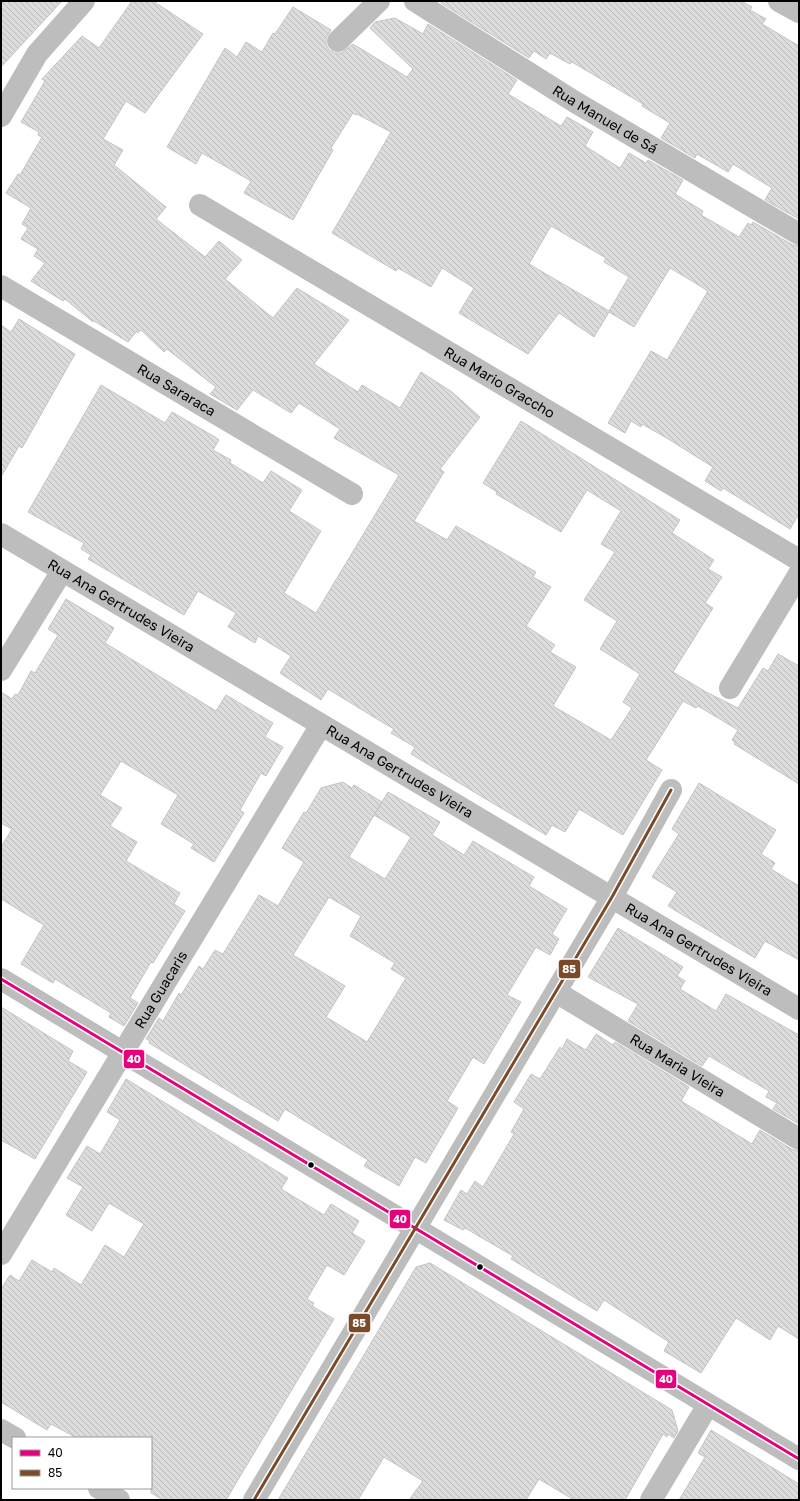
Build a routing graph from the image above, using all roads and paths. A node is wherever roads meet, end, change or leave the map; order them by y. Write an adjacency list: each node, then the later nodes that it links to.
1 (84, 1): 7 (street)
2 (379, 1): 6 (street)
3 (415, 1): 9 (street, Rua Manuel de Sá)
4 (779, 1): 5 (street)
5 (799, 12)
6 (338, 40)
7 (1, 116)
8 (200, 204): 13 (street, Rua Mario Graccho)
9 (799, 234)
10 (1, 286): 11 (street, Rua Sararaca)
11 (352, 494)
12 (1, 534): 14 (street, Rua Ana Gertrudes Vieira)
13 (799, 560)
14 (62, 571): 16 (street); 18 (street, Rua Ana Gertrudes Vieira)
15 (799, 574): 17 (street)
16 (1, 670)
17 (730, 688)
18 (321, 725): 20 (street, Rua Ana Gertrudes Vieira); 24 (street, Rua Guacaris)
19 (672, 790): 20 (street)
20 (612, 897): 22 (street); 23 (street, Rua Ana Gertrudes Vieira)
21 (1, 979): 24 (street)
22 (556, 992): 25 (street, Rua Maria Vieira); 26 (street)
23 (799, 1009)
24 (122, 1052): 26 (street); 27 (street, Rua Guacaris)
25 (799, 1139)
26 (415, 1228): 28 (street); 34 (street)
27 (1, 1254)
28 (708, 1405): 31 (street); 35 (street)
29 (1, 1430): 30 (street)
30 (13, 1437)
31 (799, 1459)
32 (101, 1489): 33 (street)
33 (119, 1500)
34 (254, 1500)
35 (651, 1500)

